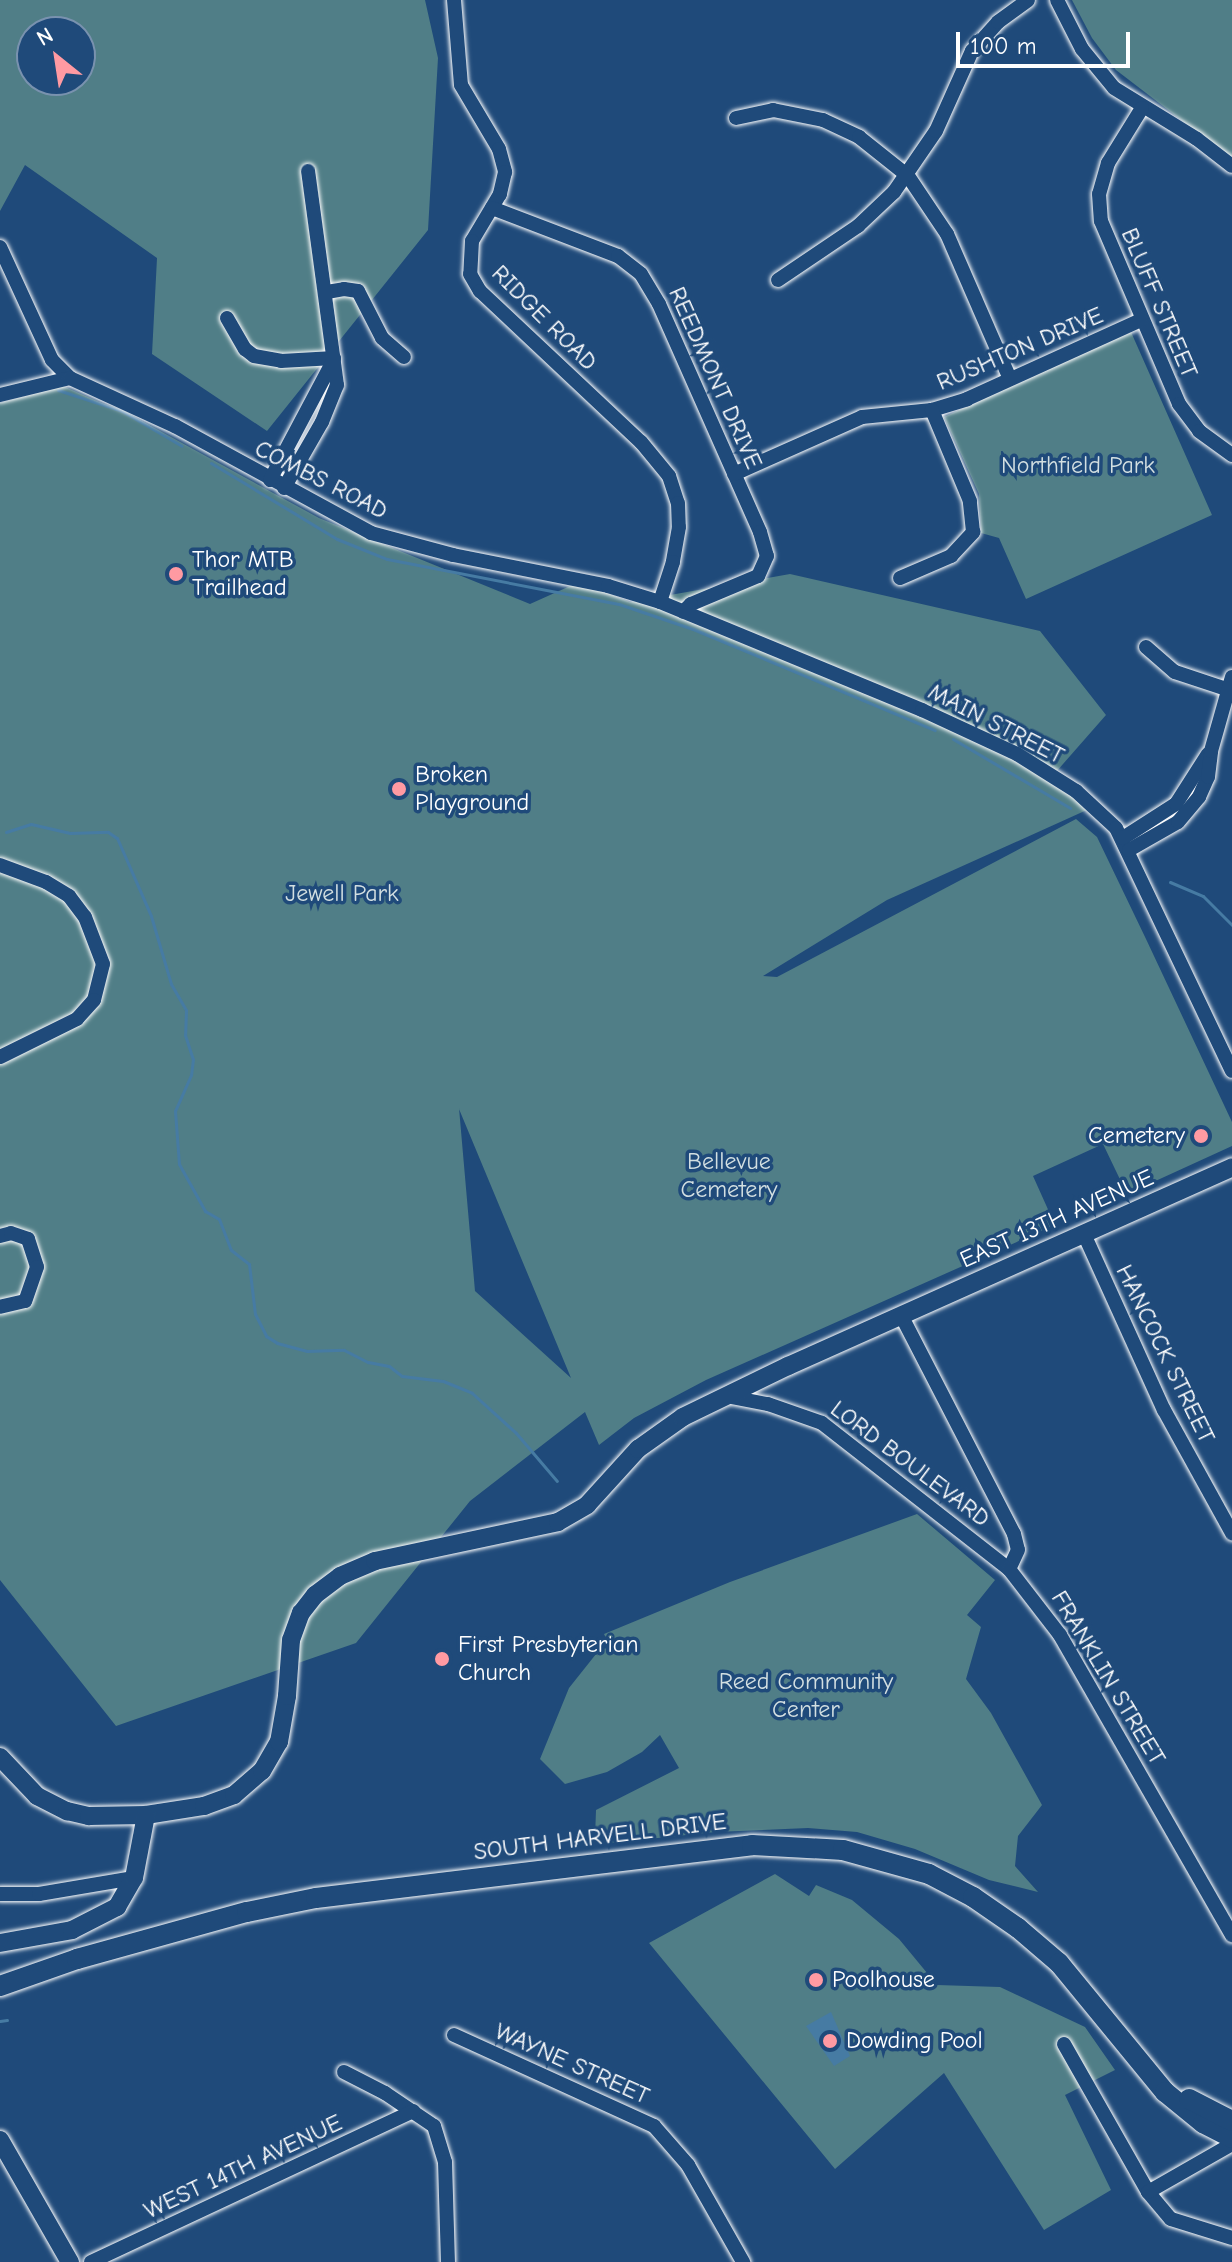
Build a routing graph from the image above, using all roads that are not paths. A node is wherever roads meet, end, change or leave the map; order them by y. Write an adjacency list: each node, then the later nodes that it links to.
1 (454, 0): 9 (street, RIDGE ROAD)
2 (1028, 0): 8 (street)
3 (1057, 0): 4 (street)
4 (1142, 108): 6 (street); 14 (street, BLUFF STREET)
5 (736, 118): 8 (street)
6 (1232, 166)
7 (308, 171): 12 (street)
8 (908, 176): 11 (street); 18 (street)
9 (492, 208): 22 (street, REEDMONT DRIVE); 26 (street, RIDGE ROAD)
10 (0, 247): 17 (street)
11 (778, 280)
12 (327, 292): 15 (street); 16 (street)
13 (227, 318): 16 (street)
14 (1141, 320): 18 (street, RUSHTON DRIVE); 21 (street, BLUFF STREET)
15 (404, 357)
16 (334, 358): 23 (street); 24 (street)
17 (70, 378): 19 (street); 23 (street, COMBS ROAD)
18 (1010, 379): 20 (street, RUSHTON DRIVE)
19 (0, 395)
20 (932, 410): 22 (street, RUSHTON DRIVE); 25 (street)
21 (1232, 455)
22 (734, 474): 27 (street, REEDMONT DRIVE)
23 (270, 480): 24 (street, COMBS ROAD)
24 (284, 488): 26 (street, COMBS ROAD)
25 (900, 578)
26 (660, 602): 27 (street, COMBS ROAD)
27 (683, 612): 30 (street, MAIN STREET)
28 (1146, 647): 29 (street)
29 (1231, 686): 30 (street)
30 (1126, 844): 33 (street, MAIN STREET)
31 (0, 865): 32 (street)
32 (0, 1057)
33 (1232, 1071)
34 (1232, 1167): 35 (street, EAST 13TH AVENUE)
35 (1084, 1234): 38 (street, EAST 13TH AVENUE); 40 (street, HANCOCK STREET)
36 (0, 1236): 37 (street)
37 (0, 1307)
38 (901, 1315): 39 (street, EAST 13TH AVENUE); 41 (street)
39 (731, 1397): 41 (street, LORD BOULEVARD); 43 (street, EAST 13TH AVENUE)
40 (1232, 1533)
41 (1009, 1569): 46 (street, FRANKLIN STREET)
42 (0, 1757): 43 (street, EAST 13TH AVENUE)
43 (146, 1815): 44 (street)
44 (134, 1878): 45 (street); 48 (street)
45 (0, 1894)
46 (1228, 1917): 47 (street, FRANKLIN STREET)
47 (1232, 1935)
48 (0, 1943)
49 (0, 1986): 52 (main road, SOUTH HARVELL DRIVE)
50 (454, 2035): 63 (street, WAYNE STREET)
51 (1064, 2044): 58 (street)
52 (1142, 2063): 55 (main road, SOUTH HARVELL DRIVE); 57 (main road, SOUTH HARVELL DRIVE)
53 (344, 2072): 54 (street)
54 (413, 2111): 60 (street); 62 (street, WEST 14TH AVENUE)
55 (1232, 2121)
56 (0, 2140): 61 (street)
57 (1232, 2141): 58 (street)
58 (1148, 2192): 59 (street)
59 (1232, 2238)
60 (445, 2261)
61 (70, 2262)
62 (91, 2262)
63 (743, 2262)

